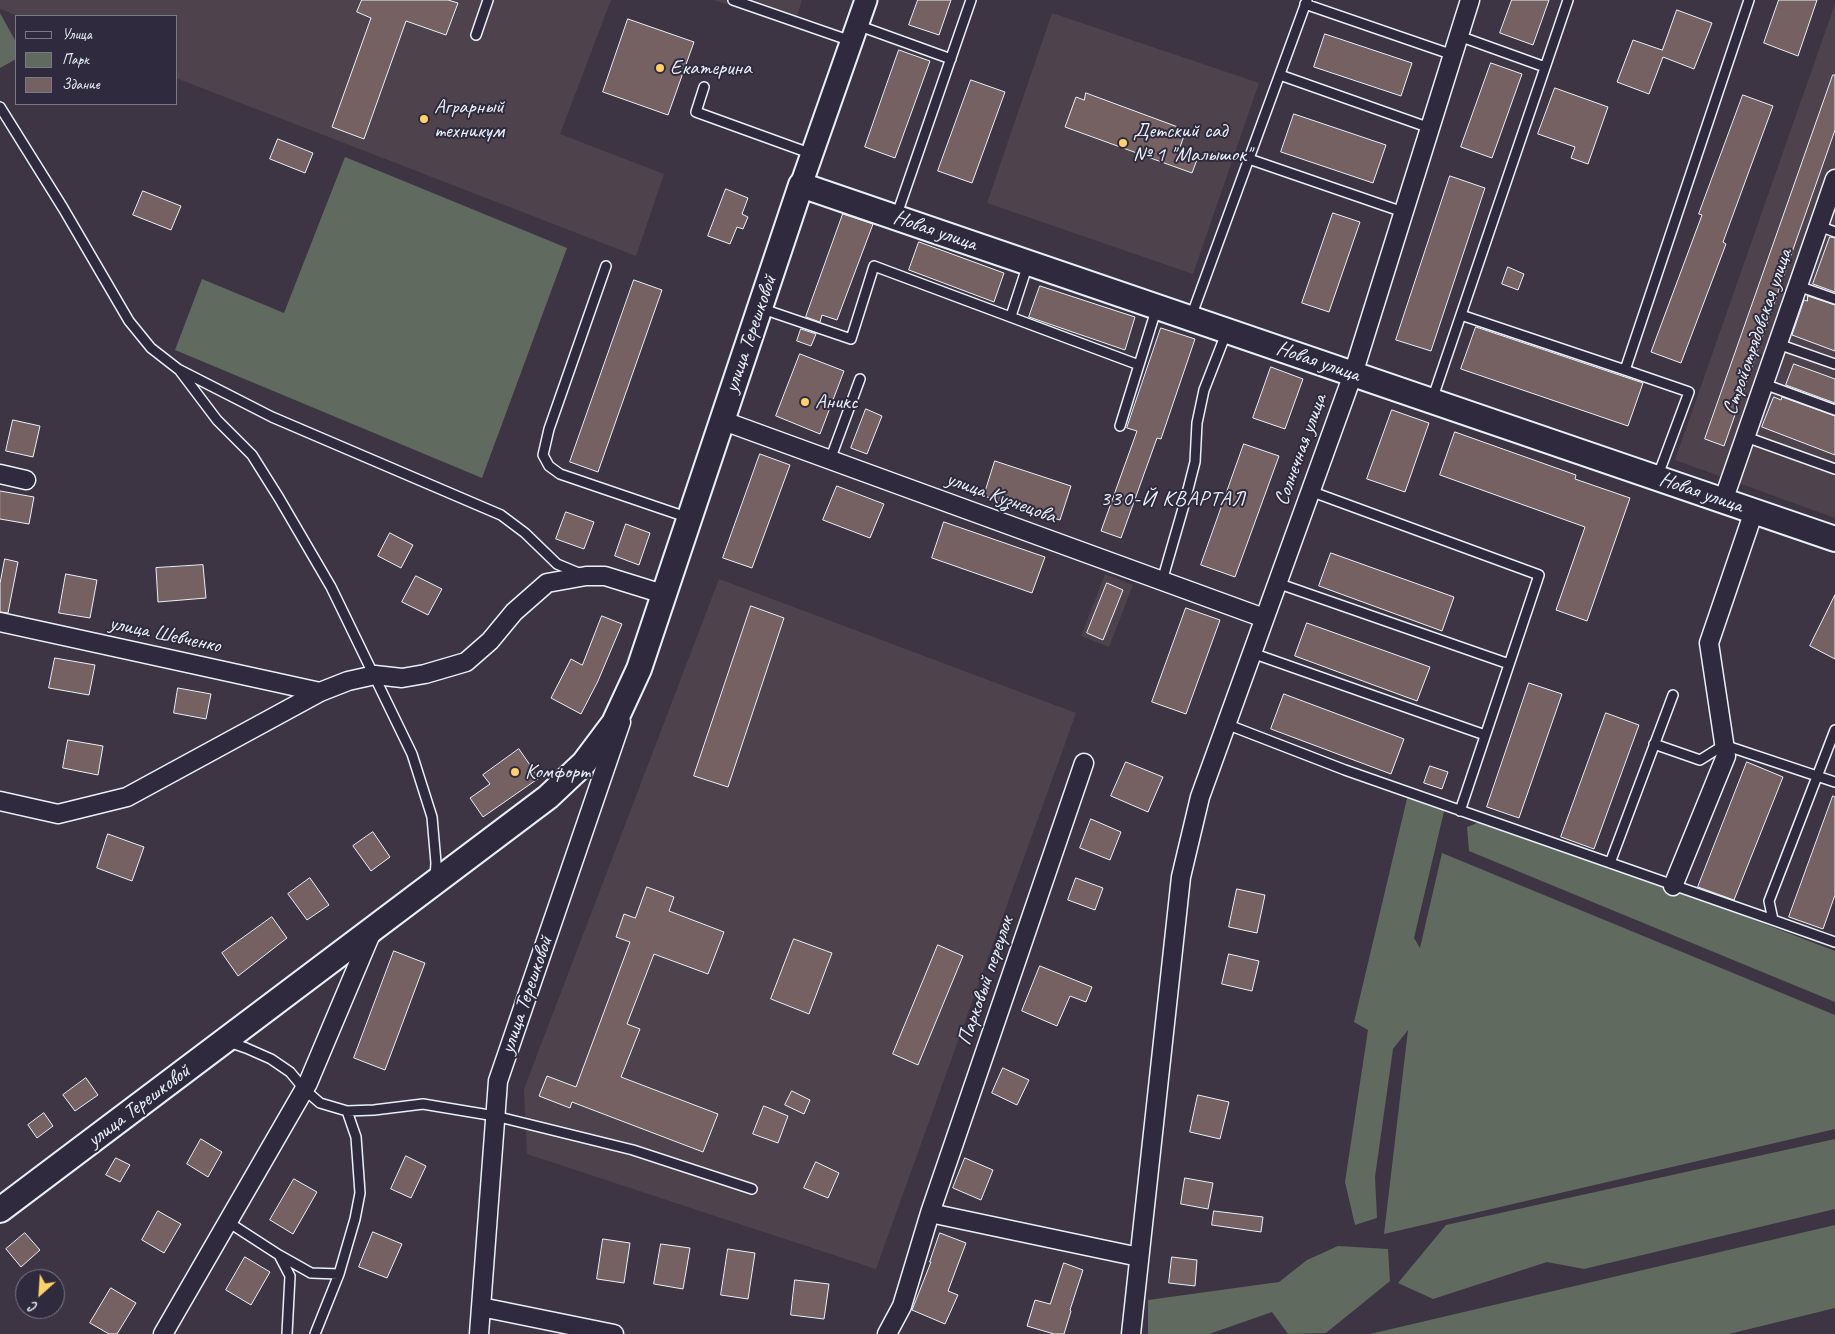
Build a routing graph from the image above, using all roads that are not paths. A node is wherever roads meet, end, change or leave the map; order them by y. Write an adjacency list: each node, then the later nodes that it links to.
1 (488, 0): 10 (lane)
2 (733, 0): 9 (lane)
3 (866, 0): 9 (street, улица Терешковой)
4 (971, 0): 13 (lane)
5 (1470, 0): 11 (street, Солнечная улица)
6 (1568, 0): 14 (lane)
7 (1749, 0): 40 (lane)
8 (1306, 2): 12 (lane); 15 (lane)
9 (854, 33): 13 (lane); 19 (street, улица Терешковой)
10 (476, 35)
11 (1459, 36): 12 (street, Солнечная улица); 14 (lane)
12 (1453, 55): 18 (street, Солнечная улица)
13 (951, 59): 24 (lane)
14 (1545, 67): 32 (lane)
15 (1280, 75): 18 (lane); 20 (lane)
16 (704, 87): 19 (lane)
17 (0, 107): 39 (lane)
18 (1430, 128): 23 (street, Солнечная улица)
19 (812, 154): 22 (street, улица Терешковой)
20 (1249, 159): 23 (lane); 34 (lane)
21 (1835, 179): 25 (street, Стройотрядовская улица)
22 (801, 185): 24 (main road, Новая улица); 31 (main road, улица Терешковой)
23 (1403, 212): 41 (street, Солнечная улица)
24 (896, 217): 26 (main road, Новая улица)
25 (1827, 229): 28 (street, Стройотрядовская улица)
26 (1029, 263): 30 (main road, Новая улица); 33 (lane)
27 (606, 266): 57 (lane)
28 (1798, 286): 29 (lane); 36 (street, Стройотрядовская улица)
29 (1835, 299)
30 (1157, 307): 34 (main road, Новая улица); 38 (lane)
31 (759, 308): 33 (lane); 46 (main road, улица Терешковой)
32 (1461, 315): 40 (lane); 44 (lane)
33 (1011, 316): 38 (lane)
34 (1191, 318): 35 (main road, Новая улица)
35 (1227, 330): 41 (main road, Новая улица); 60 (lane)
36 (1778, 344): 37 (lane); 43 (street, Стройотрядовская улица)
37 (1835, 364)
38 (1139, 365): 47 (lane)
39 (178, 369): 59 (lane); 68 (lane)
40 (1625, 370): 52 (lane)
41 (1353, 374): 44 (main road, Новая улица); 54 (street, Солнечная улица)
42 (860, 378): 49 (lane)
43 (1764, 384): 45 (lane); 48 (street, Стройотрядовская улица)
44 (1432, 401): 52 (main road, Новая улица)
45 (1835, 410)
46 (722, 420): 49 (street, улица Кузнецова); 57 (main road, улица Терешковой)
47 (1120, 426)
48 (1746, 437): 50 (lane); 55 (street, Стройотрядовская улица)
49 (830, 460): 60 (street, улица Кузнецова)
50 (1835, 469)
51 (0, 474): 53 (street)
52 (1657, 478): 55 (main road, Новая улица)
53 (26, 480)
54 (1310, 491): 61 (street, Солнечная улица); 66 (lane)
55 (1723, 501): 56 (main road, Новая улица)
56 (1754, 511): 58 (main road, Новая улица); 75 (street)
57 (689, 518): 62 (main road, улица Терешковой)
58 (1835, 539)
59 (586, 576): 62 (street); 68 (street)
60 (1162, 581): 63 (street, улица Кузнецова)
61 (1277, 582): 63 (street, Солнечная улица); 66 (lane)
62 (663, 594): 67 (main road, улица Терешковой)
63 (1264, 618): 65 (street, Солнечная улица)
64 (0, 622): 69 (street, улица Шевченко)
65 (1252, 653): 71 (street, Солнечная улица); 73 (lane)
66 (1509, 664): 73 (lane)
67 (639, 669): 82 (main road, улица Терешковой); 90 (street, улица Терешковой)
68 (375, 675): 69 (street); 82 (lane)
69 (320, 692): 79 (street)
70 (1673, 695): 74 (lane)
71 (1226, 724): 80 (lane); 96 (street, Солнечная улица)
72 (1835, 730): 77 (lane)
73 (1485, 735): 80 (lane)
74 (1654, 744): 75 (lane); 81 (lane)
75 (1724, 745): 77 (lane); 83 (street)
76 (1084, 763): 93 (street, Парковый переулок)
77 (1816, 777): 78 (lane); 84 (lane)
78 (1835, 782)
79 (0, 801)
80 (1460, 811): 81 (lane)
81 (1610, 863): 83 (lane)
82 (434, 883): 85 (main road, улица Терешковой)
83 (1673, 886): 84 (lane)
84 (1773, 920): 86 (lane)
85 (373, 929): 87 (main road, улица Терешковой); 88 (street)
86 (1835, 942)
87 (224, 1041): 88 (lane); 92 (main road, улица Терешковой)
88 (305, 1090): 89 (lane); 94 (street)
89 (347, 1111): 90 (lane); 97 (lane)
90 (495, 1116): 91 (lane); 98 (street, улица Терешковой)
91 (752, 1189)
92 (0, 1210)
93 (930, 1213): 96 (street); 104 (street, Парковый переулок)
94 (228, 1222): 95 (lane); 99 (street)
95 (279, 1255): 97 (lane); 100 (lane)
96 (1139, 1257): 105 (street)
97 (339, 1274): 101 (lane)
98 (481, 1307): 102 (street, улица Терешковой); 103 (street)
99 (163, 1334)
100 (287, 1334)
101 (315, 1334)
102 (480, 1334)
103 (614, 1334)
104 (887, 1334)
105 (1131, 1334)

